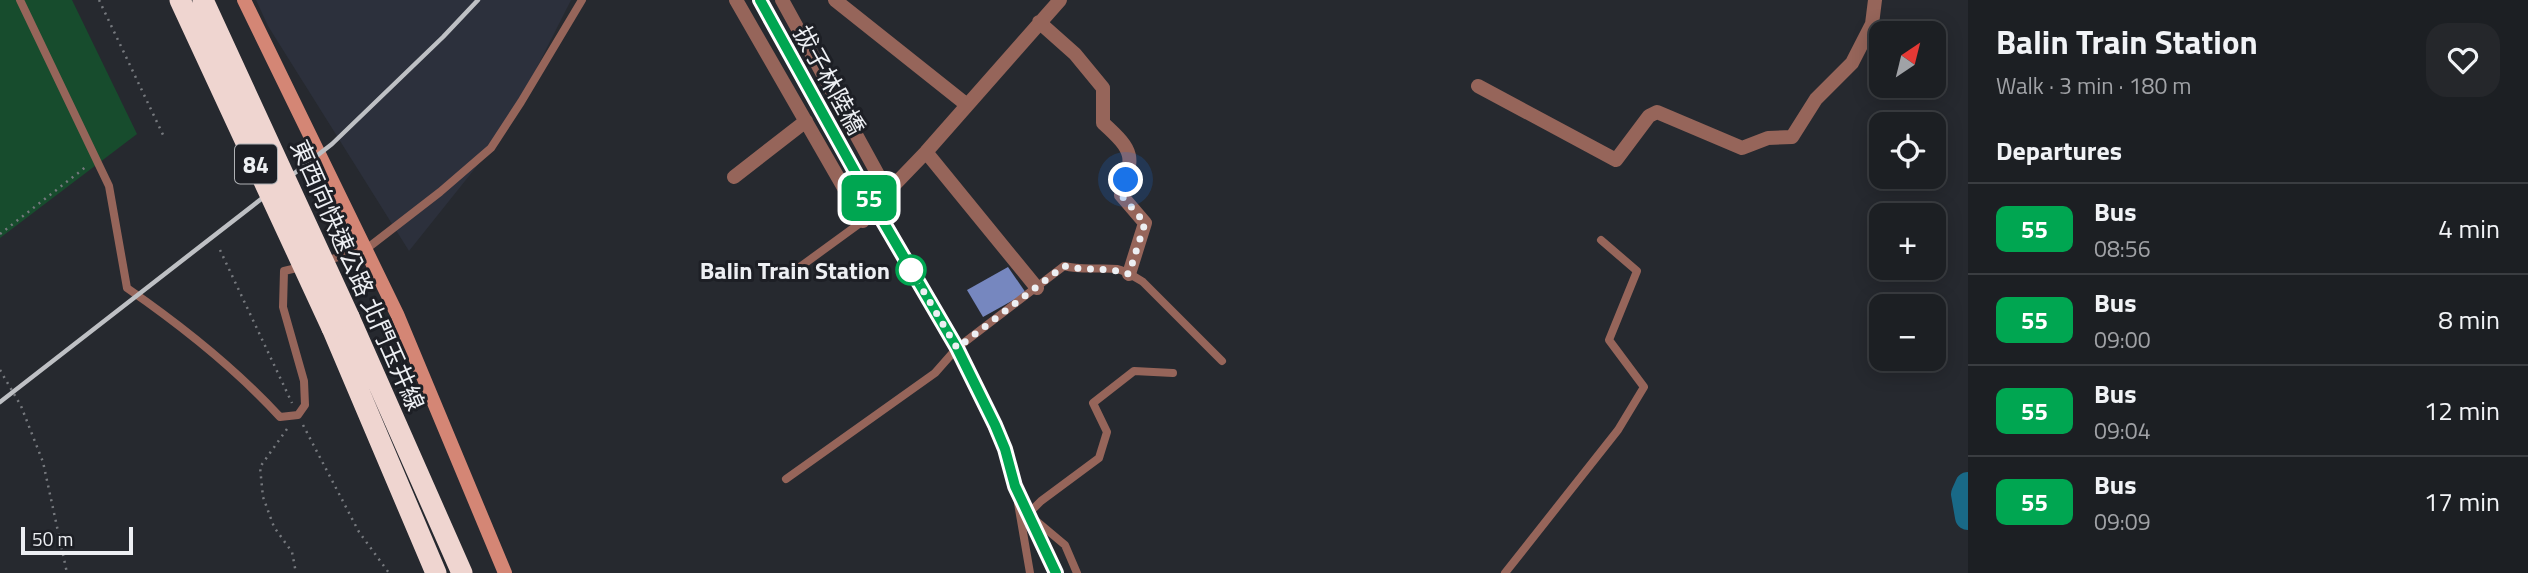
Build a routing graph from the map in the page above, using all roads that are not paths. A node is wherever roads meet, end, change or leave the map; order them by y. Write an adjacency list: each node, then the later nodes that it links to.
1 (20, 0): 24 (lane)
2 (180, 0): 34 (highway, 東西向快速公路 北門玉井線 / 84, bridge)
3 (203, 0): 35 (highway, 東西向快速公路 北門玉井線 / 84, bridge)
4 (244, 0): 22 (main road)
5 (582, 0): 22 (lane)
6 (736, 0): 15 (street)
7 (760, 0): 19 (main road, 拔子林陸橋)
8 (782, 0): 18 (street)
9 (835, 0): 14 (street)
10 (1060, 0): 12 (street)
11 (1875, 0): 13 (street)
12 (1039, 22): 14 (street); 26 (street)
13 (1478, 86)
14 (967, 105): 16 (street)
15 (806, 121): 17 (street); 20 (street)
16 (926, 152): 18 (street); 27 (street)
17 (734, 177)
18 (887, 191): 19 (street)
19 (874, 206): 20 (lane); 28 (main road, 拔子林陸橋)
20 (863, 221): 25 (lane)
21 (1601, 240): 40 (lane)
22 (365, 250): 23 (lane); 36 (main road)
23 (319, 262)
24 (307, 265)
25 (793, 272)
26 (1129, 274): 27 (lane); 29 (lane)
27 (1037, 288): 28 (lane)
28 (957, 348): 31 (lane); 32 (main road, 拔子林陸橋)
29 (1222, 361)
30 (1173, 373): 33 (lane)
31 (786, 479)
32 (1015, 486): 33 (main road, 拔子林陸橋); 37 (lane)
33 (1028, 514): 38 (main road, 拔子林陸橋); 39 (lane)
34 (436, 573)
35 (462, 573)
36 (505, 573)
37 (1030, 573)
38 (1056, 573)
39 (1077, 573)
40 (1505, 573)

